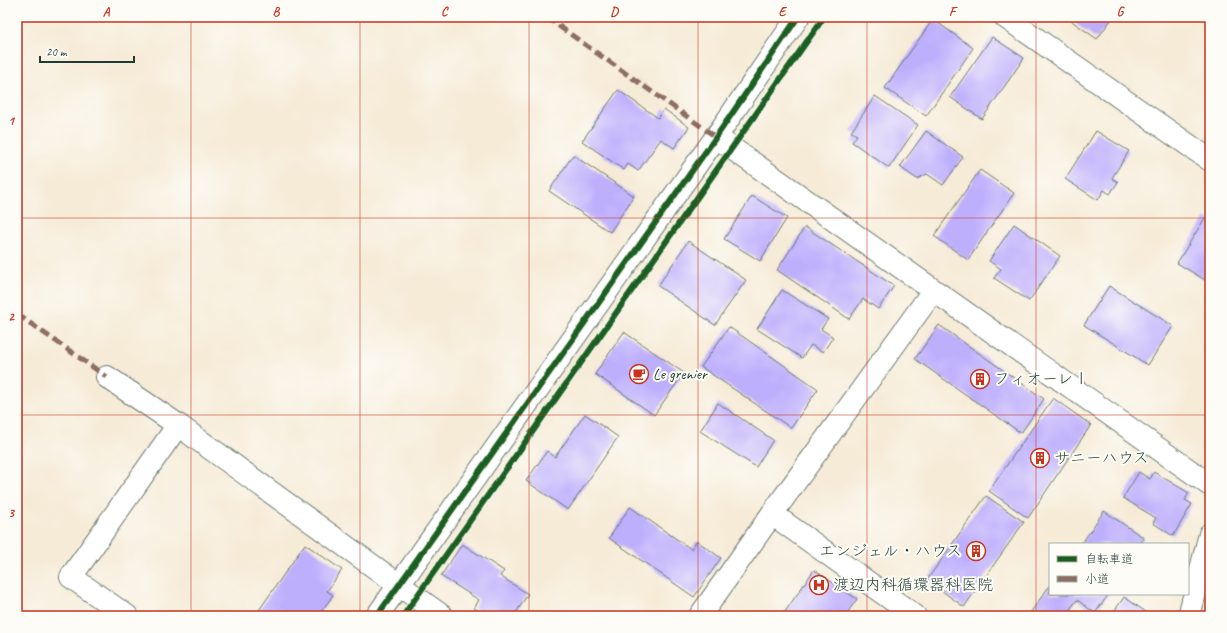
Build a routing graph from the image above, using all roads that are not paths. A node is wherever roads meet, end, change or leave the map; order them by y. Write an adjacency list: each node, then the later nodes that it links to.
1 (798, 17): 3 (street)
2 (1005, 17): 4 (street)
3 (716, 137): 5 (street); 11 (street)
4 (1210, 160)
5 (933, 291): 8 (street); 9 (street)
6 (107, 377): 7 (street)
7 (178, 425): 11 (street); 12 (street)
8 (1210, 485)
9 (772, 514): 15 (street); 16 (street)
10 (1210, 534): 17 (street)
11 (399, 585): 13 (street); 14 (street)
12 (127, 616)
13 (378, 616)
14 (442, 616)
15 (700, 616)
16 (915, 616)
17 (1189, 616)

